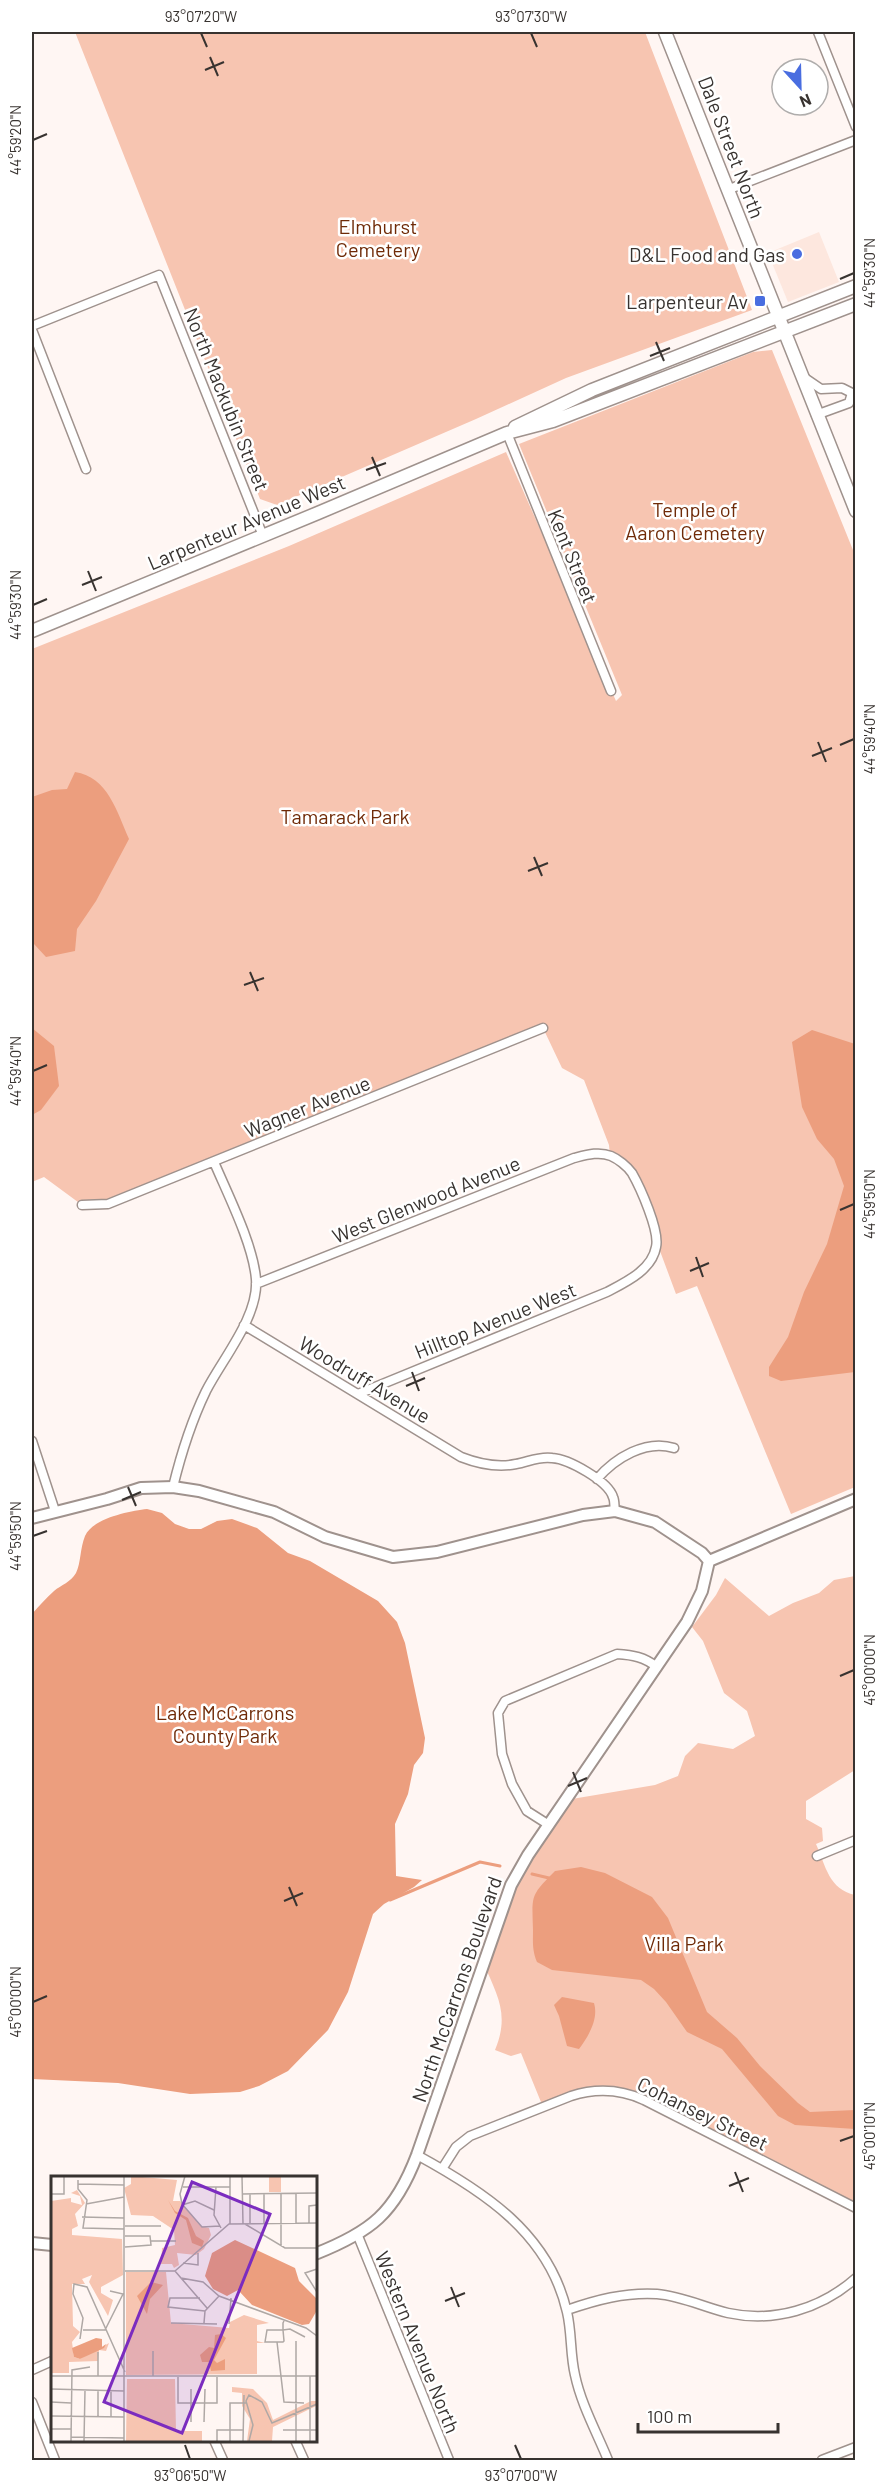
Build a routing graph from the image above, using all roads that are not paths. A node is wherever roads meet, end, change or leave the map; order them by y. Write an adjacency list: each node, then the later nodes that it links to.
1 (665, 32): 5 (main road, Dale Street North)
2 (818, 32): 3 (street)
3 (855, 127)
4 (855, 140): 5 (street)
5 (728, 190): 8 (main road, Dale Street North)
6 (855, 286): 8 (main road, Larpenteur Avenue West)
7 (855, 304): 10 (main road, Larpenteur Avenue West)
8 (777, 316): 10 (main road, Dale Street North); 14 (main road, Larpenteur Avenue West)
9 (32, 328): 15 (street); 17 (street, North Mackubin Street)
10 (783, 332): 11 (main road, Dale Street North); 14 (main road, Larpenteur Avenue West)
11 (800, 374): 12 (street); 13 (main road, Dale Street North)
12 (854, 394): 13 (street)
13 (816, 415): 16 (main road, Dale Street North)
14 (507, 433): 17 (main road, Larpenteur Avenue West); 19 (street, Kent Street)
15 (86, 469)
16 (855, 511)
17 (263, 536): 18 (main road, Larpenteur Avenue West)
18 (32, 631)
19 (612, 691)
20 (543, 1028): 21 (street, Wagner Avenue)
21 (214, 1162): 22 (street, Wagner Avenue); 24 (street)
22 (82, 1205)
23 (642, 1270): 24 (street, West Glenwood Avenue); 26 (street, Hilltop Avenue West)
24 (256, 1284): 25 (street)
25 (244, 1325): 26 (street, Woodruff Avenue); 30 (street)
26 (357, 1394): 29 (street, Woodruff Avenue)
27 (32, 1441): 32 (street)
28 (674, 1448): 29 (street)
29 (597, 1479): 33 (street, Woodruff Avenue)
30 (173, 1486): 32 (street); 33 (street)
31 (855, 1500): 35 (street)
32 (55, 1511): 34 (street)
33 (615, 1511): 35 (street)
34 (32, 1518)
35 (709, 1561): 36 (street, North McCarrons Boulevard)
36 (657, 1667): 37 (street, North McCarrons Boulevard); 37 (street)
37 (549, 1825): 40 (street, North McCarrons Boulevard)
38 (855, 1840): 39 (street)
39 (817, 1856)
40 (417, 2155): 41 (street); 43 (street, North McCarrons Boulevard)
41 (442, 2169): 42 (street, Cohansey Street); 48 (street)
42 (855, 2208)
43 (358, 2236): 46 (street, North McCarrons Boulevard); 58 (street, Western Avenue North)
44 (32, 2243): 45 (street)
45 (51, 2245)
46 (316, 2254)
47 (855, 2277): 48 (street)
48 (567, 2310): 59 (street)
49 (51, 2361): 50 (street)
50 (32, 2370)
51 (32, 2403): 55 (street)
52 (215, 2441): 56 (street)
53 (296, 2441): 57 (street)
54 (855, 2447): 60 (street)
55 (55, 2460)
56 (223, 2460)
57 (304, 2460)
58 (448, 2460)
59 (608, 2460)
60 (822, 2460)

